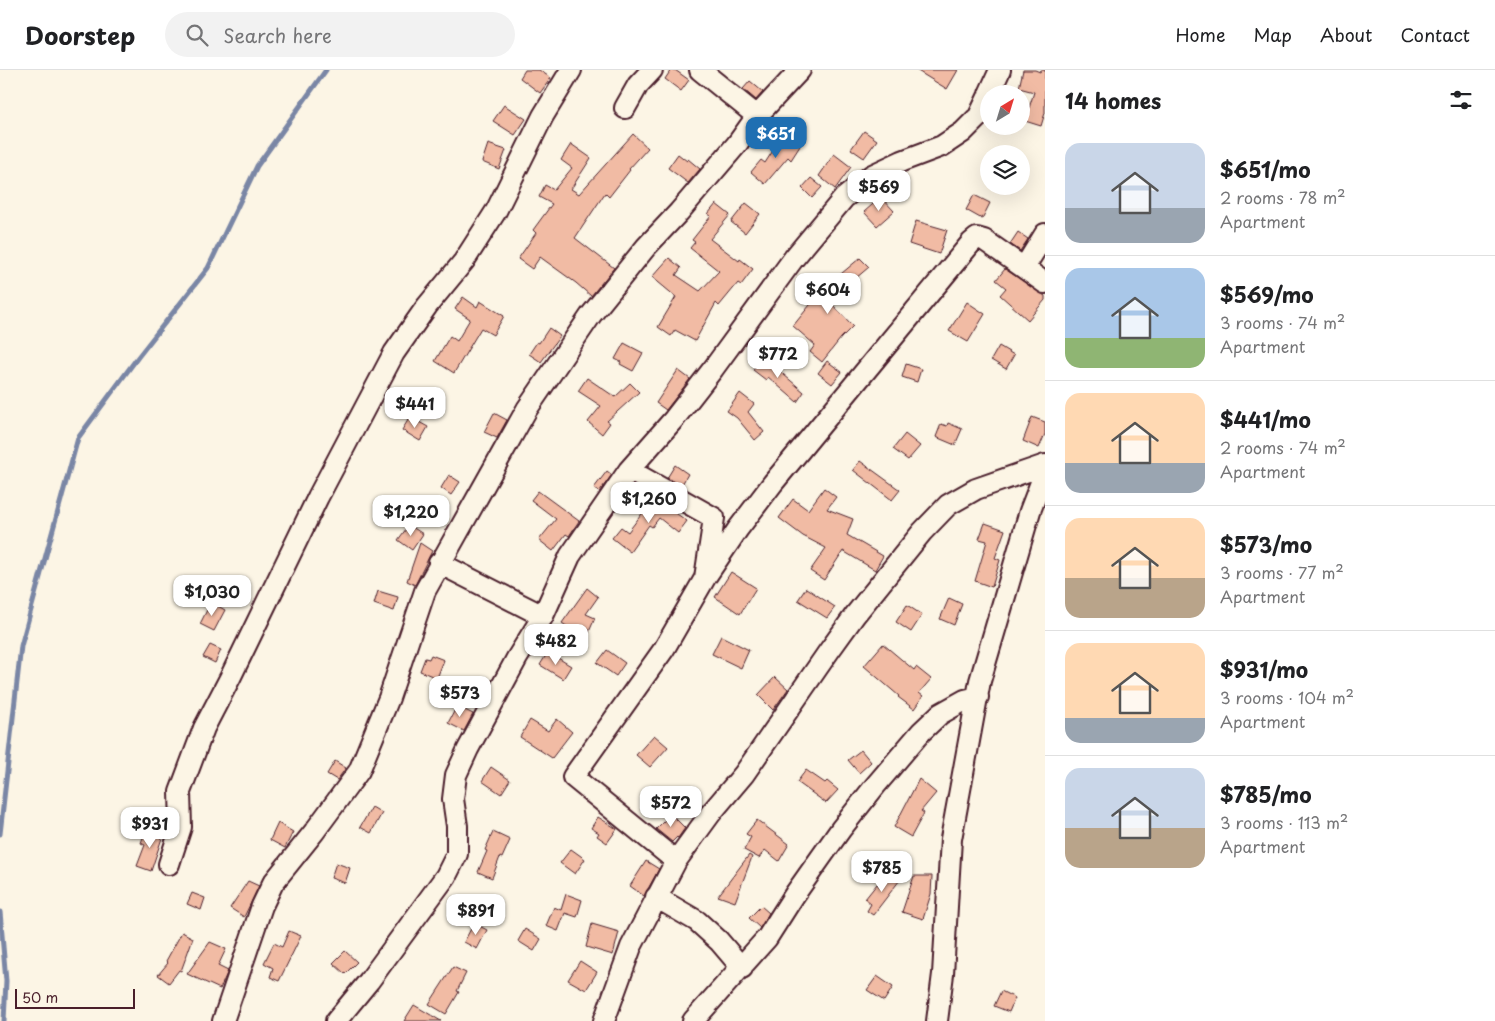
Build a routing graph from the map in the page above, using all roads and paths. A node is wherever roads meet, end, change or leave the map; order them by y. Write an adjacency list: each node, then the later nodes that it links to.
1 (571, 70): 21 (street)
2 (652, 70): 7 (street)
3 (700, 70): 9 (street)
4 (800, 70): 9 (street)
5 (1000, 70): 6 (street)
6 (993, 85)
7 (625, 108)
8 (980, 114): 14 (street)
9 (757, 116): 16 (street)
10 (1045, 234): 11 (street)
11 (1024, 268): 12 (street); 17 (street)
12 (1045, 283)
13 (1045, 465): 20 (street)
14 (629, 470): 17 (street); 18 (street)
15 (1045, 472): 19 (street)
16 (439, 563): 18 (street); 24 (street)
17 (705, 578): 20 (street)
18 (543, 616): 25 (street)
19 (978, 697): 23 (street); 28 (street)
20 (676, 861): 22 (street)
21 (169, 864)
22 (656, 897): 23 (street); 26 (street)
23 (742, 968): 27 (street)
24 (223, 1021)
25 (336, 1021)
26 (604, 1021)
27 (694, 1021)
28 (937, 1021)

